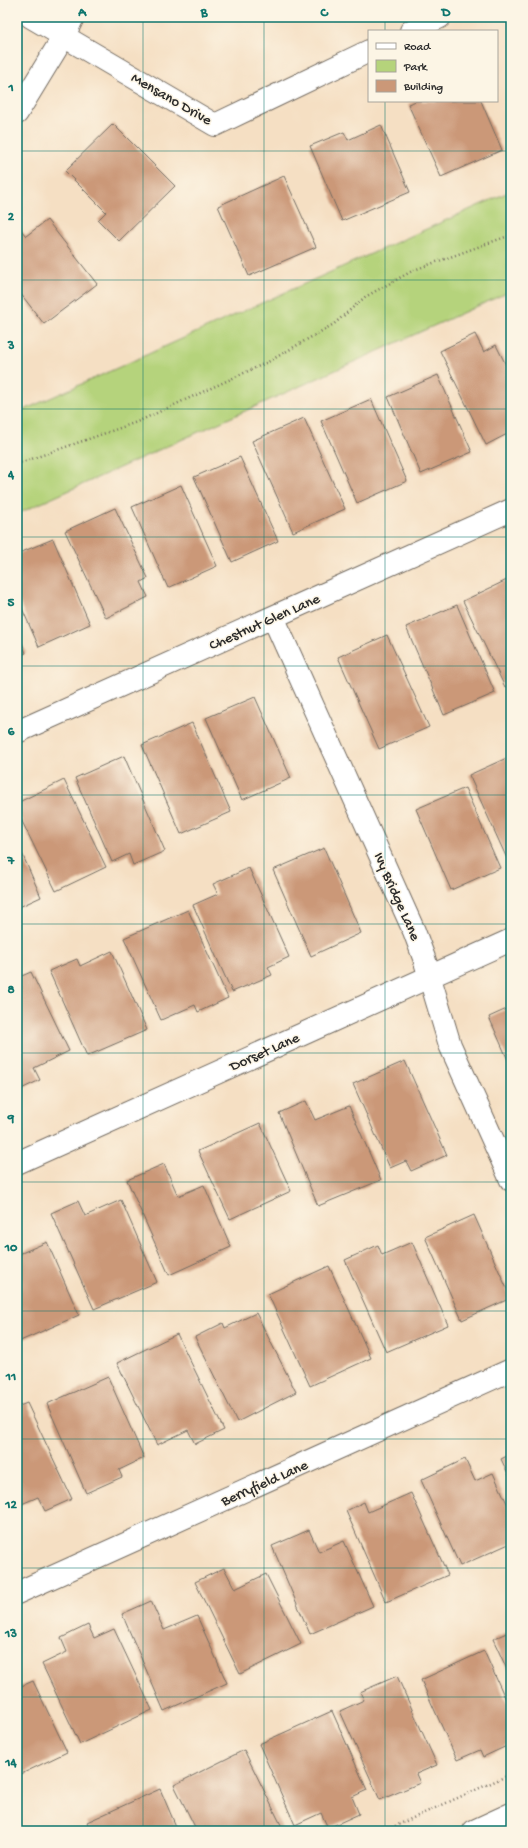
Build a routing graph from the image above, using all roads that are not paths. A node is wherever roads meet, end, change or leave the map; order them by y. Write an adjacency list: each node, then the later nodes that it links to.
1 (31, 17): 3 (street)
2 (440, 17): 4 (street)
3 (68, 27): 5 (street, Mensano Drive); 6 (street)
4 (413, 30)
5 (368, 51)
6 (17, 113)
7 (511, 510): 8 (street, Chestnut Glen Lane)
8 (273, 617): 9 (street, Chestnut Glen Lane); 11 (street, Ivy Bridge Lane)
9 (17, 732)
10 (511, 940): 11 (street, Dorset Lane)
11 (430, 977): 12 (street, Dorset Lane); 13 (street, Ivy Bridge Lane)
12 (17, 1163)
13 (511, 1180)
14 (511, 1370): 15 (street, Berryfield Lane)
15 (17, 1593)
16 (511, 1814): 17 (street)
17 (474, 1831)

